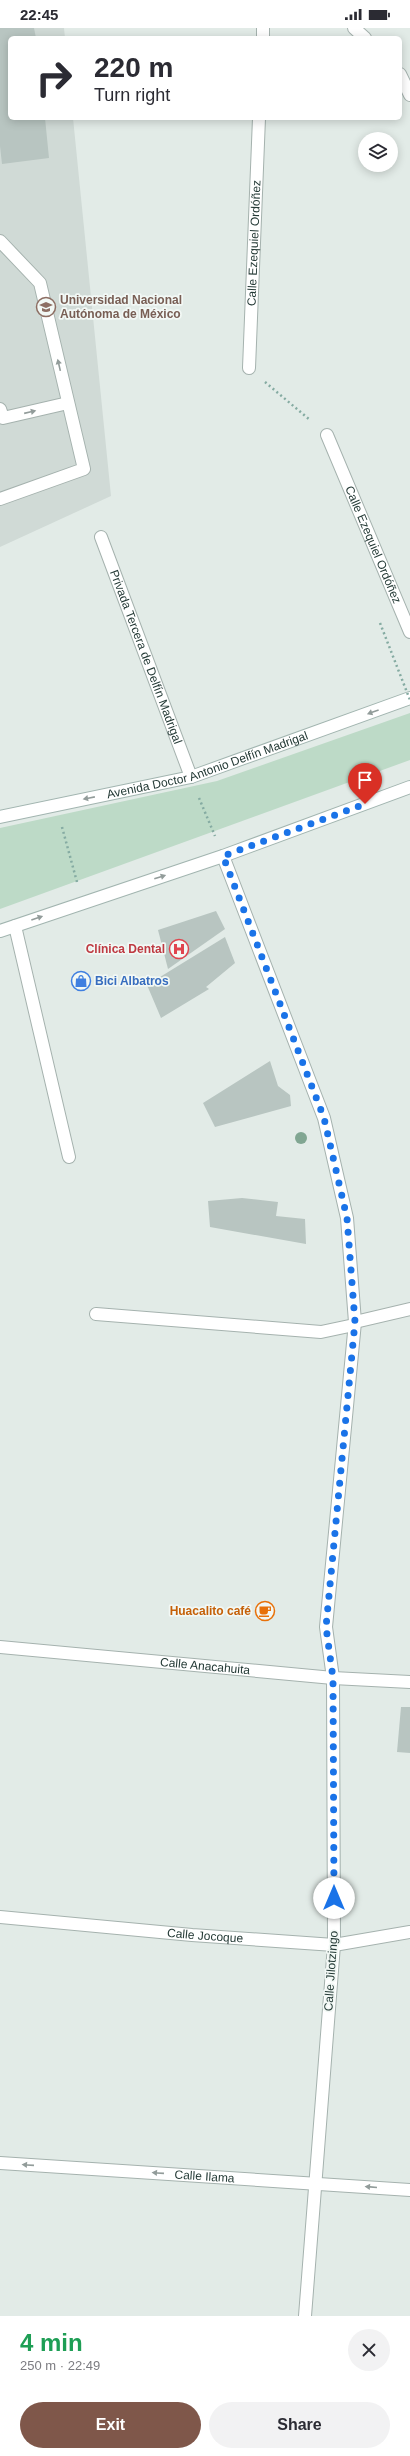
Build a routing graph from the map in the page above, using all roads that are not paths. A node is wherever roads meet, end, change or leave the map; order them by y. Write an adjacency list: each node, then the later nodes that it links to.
1 (354, 28): 2 (street)
2 (363, 36)
3 (402, 78): 4 (street)
4 (410, 95)
5 (259, 120): 7 (street, Calle Ezequiel Ordóñez)
6 (0, 241): 8 (street, one-way to 6)
7 (249, 368)
8 (68, 403): 9 (street, one-way to 8); 11 (street)
9 (0, 409)
10 (327, 435): 13 (street, Calle Ezequiel Ordóñez)
11 (0, 499)
12 (101, 538): 15 (street, Privada Tercera de Delfín Madrigal)
13 (410, 632)
14 (410, 699): 15 (street, Avenida Doctor Antonio Delfín Madrigal, one-way to 15)
15 (190, 777): 17 (street, Avenida Doctor Antonio Delfín Madrigal, one-way to 17)
16 (410, 787): 18 (street)
17 (0, 817)
18 (223, 856): 19 (street, one-way to 18); 24 (street, Calle Jilotzingo)
19 (15, 926): 20 (street); 21 (street)
20 (0, 930)
21 (69, 1157)
22 (410, 1309): 24 (street)
23 (96, 1314): 24 (street)
24 (354, 1324): 26 (street, Calle Jilotzingo)
25 (0, 1647): 26 (street, Calle Anacahuita)
26 (333, 1678): 27 (street, Calle Anacahuita); 30 (street, Calle Jilotzingo)
27 (410, 1682)
28 (0, 1917): 30 (street, Calle Jocoque)
29 (410, 1932): 30 (street, Calle Jocoque)
30 (334, 1945): 32 (street, Calle Jilotzingo)
31 (0, 2163): 32 (street, Calle Ilama, one-way to 31)
32 (314, 2183): 33 (street, Calle Ilama, one-way to 32); 34 (street, Calle Jilotzingo)
33 (410, 2190)
34 (305, 2316)

